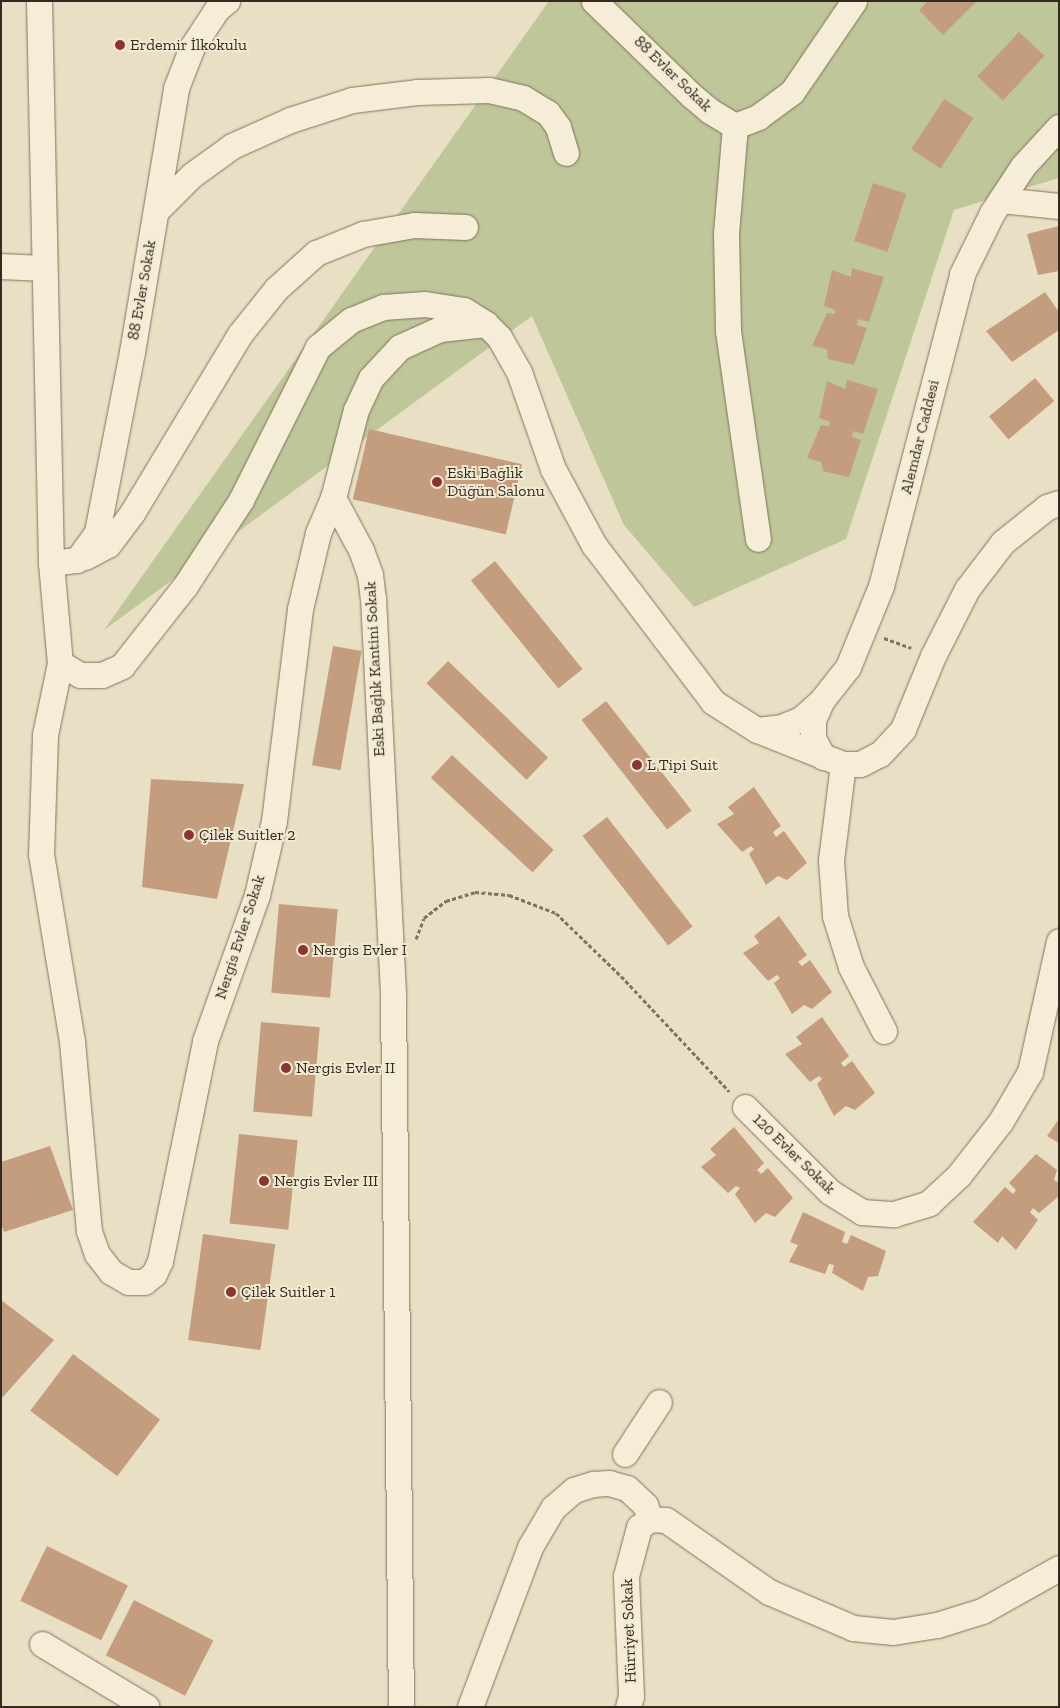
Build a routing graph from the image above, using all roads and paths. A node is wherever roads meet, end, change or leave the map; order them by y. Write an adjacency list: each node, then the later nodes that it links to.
1 (39, 1): 13 (street)
2 (227, 1): 10 (street, 88 Evler Sokak)
3 (594, 1): 5 (street, 88 Evler Sokak)
4 (854, 1): 5 (street)
5 (735, 126): 17 (street)
6 (1059, 127): 8 (street, Alemdar Caddesi)
7 (566, 153): 10 (street)
8 (1001, 200): 9 (street); 20 (street, Alemdar Caddesi)
9 (1059, 206)
10 (156, 211): 18 (street, 88 Evler Sokak)
11 (465, 227): 18 (street)
12 (1, 266): 13 (street)
13 (44, 268): 19 (street)
14 (486, 324): 15 (street); 22 (street); 24 (street)
15 (333, 498): 22 (street, Nergis Evler Sokak); 37 (street, Eski Bağlık Kantini Sokak)
16 (1059, 503): 21 (street)
17 (758, 539)
18 (77, 560): 19 (street)
19 (51, 564): 22 (street)
20 (865, 631): 21 (path); 23 (street, Alemdar Caddesi)
21 (933, 656): 25 (street)
22 (60, 663)
23 (822, 700): 24 (street); 25 (street, Alemdar Caddesi)
24 (756, 730): 25 (street)
25 (833, 761): 28 (street)
26 (1059, 941): 29 (street, 120 Evler Sokak)
27 (416, 947): 29 (path)
28 (884, 1032)
29 (745, 1107)
30 (659, 1402): 31 (street)
31 (625, 1454)
32 (658, 1519): 33 (street); 35 (street, Hürriyet Sokak); 38 (street)
33 (1059, 1568)
34 (42, 1644): 36 (street)
35 (633, 1703)
36 (147, 1707)
37 (401, 1707)
38 (470, 1707)

